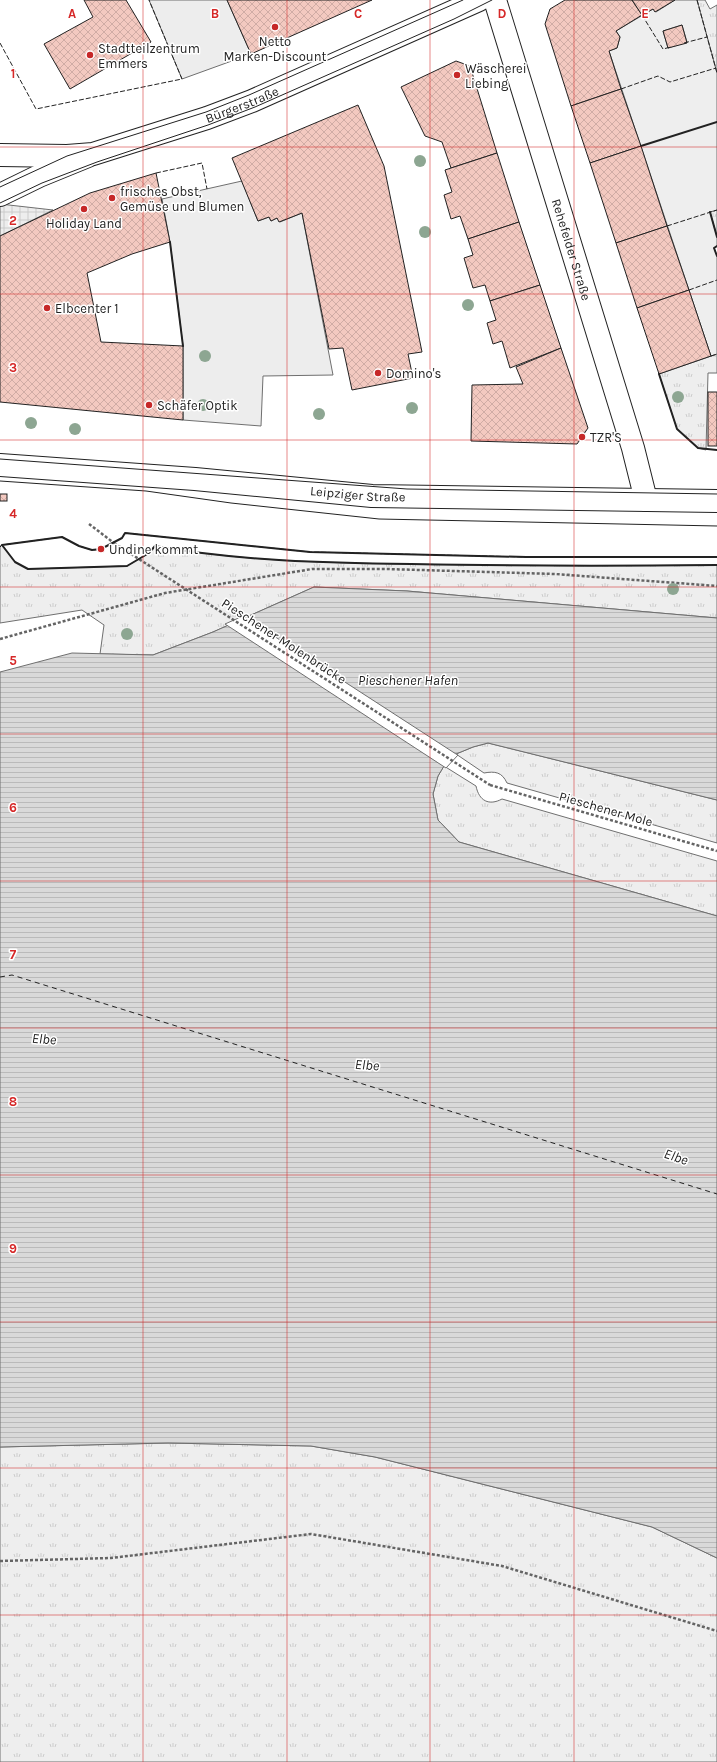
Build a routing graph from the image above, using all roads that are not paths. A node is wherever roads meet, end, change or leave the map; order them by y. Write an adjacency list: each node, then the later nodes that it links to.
1 (479, 0): 3 (street, Bürgerstraße)
2 (495, 0): 7 (street, Rehefelder Straße)
3 (93, 154): 4 (street); 5 (street, Bürgerstraße)
4 (0, 155)
5 (0, 195)
6 (0, 465): 7 (street, Leipziger Straße)
7 (646, 500): 8 (street, Leipziger Straße)
8 (717, 501)

